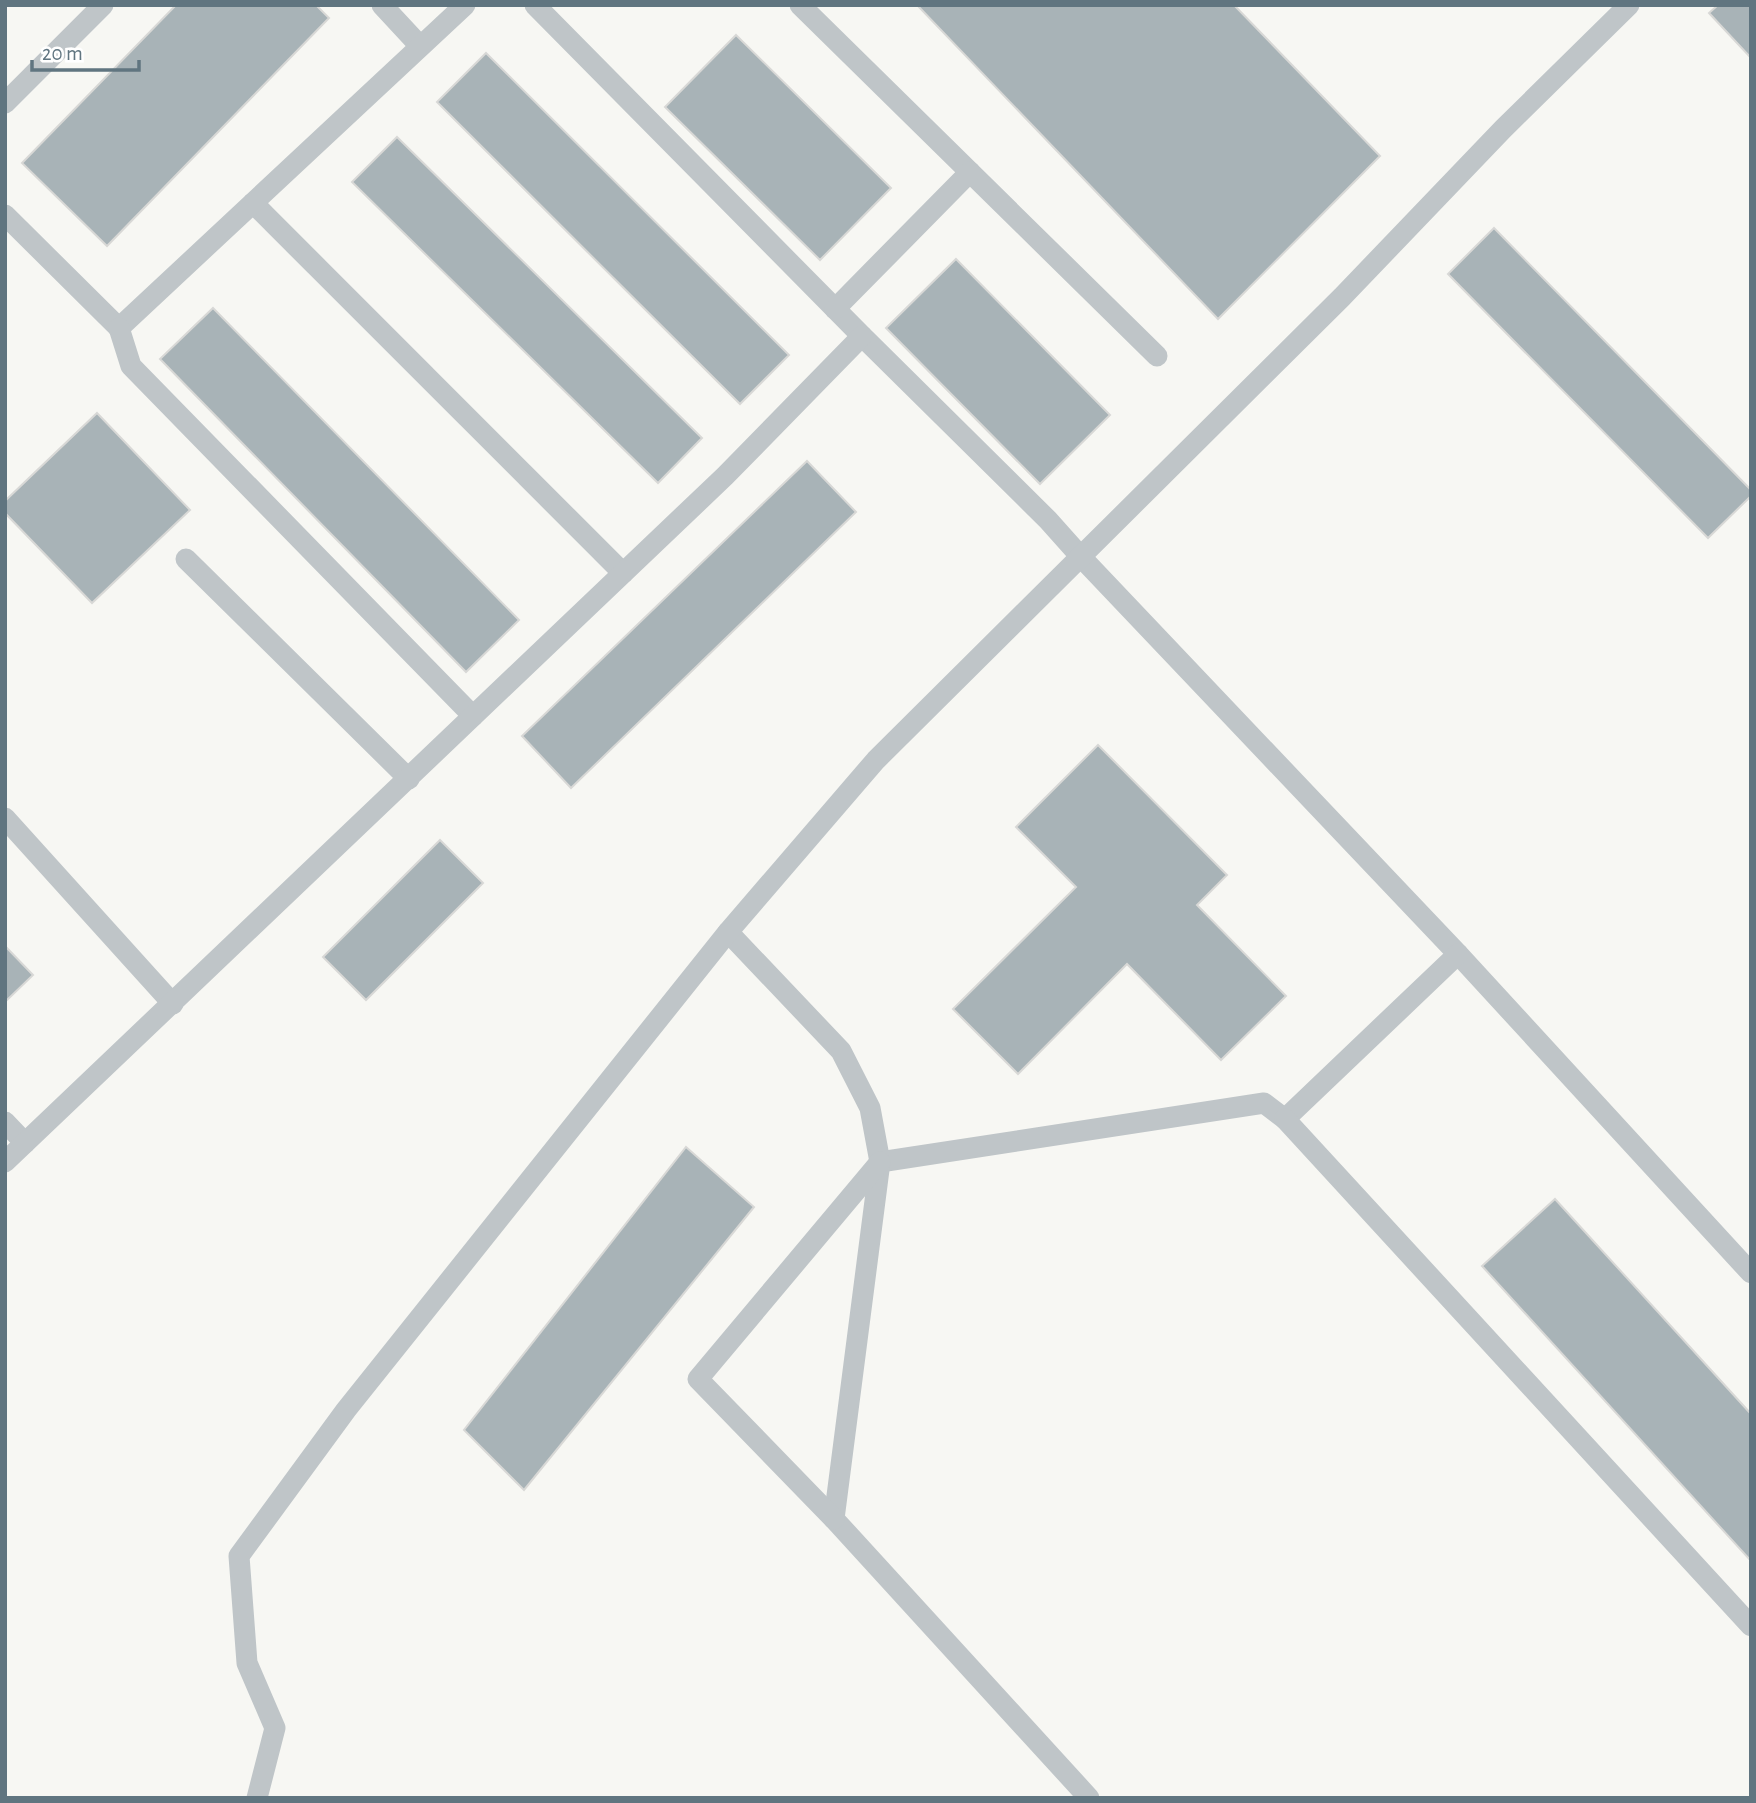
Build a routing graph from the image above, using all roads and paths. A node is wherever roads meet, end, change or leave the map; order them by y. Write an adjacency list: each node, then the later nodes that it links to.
1 (103, 5): 8 (lane)
2 (382, 5): 7 (lane)
3 (465, 5): 7 (lane)
4 (535, 5): 12 (lane)
5 (800, 5): 9 (lane)
6 (1629, 5): 16 (lane)
7 (421, 46): 10 (lane)
8 (5, 103)
9 (970, 172): 12 (lane); 15 (lane)
10 (253, 203): 13 (lane); 18 (lane)
11 (5, 215): 13 (lane)
12 (835, 309): 14 (lane)
13 (119, 328): 19 (lane)
14 (862, 336): 16 (lane); 18 (lane)
15 (1157, 356)
16 (1081, 557): 22 (lane); 23 (lane)
17 (186, 559): 20 (lane)
18 (622, 573): 19 (lane)
19 (473, 716): 20 (lane)
20 (409, 779): 24 (lane)
21 (5, 818): 24 (lane)
22 (728, 932): 29 (lane); 33 (lane)
23 (1458, 954): 25 (lane); 30 (lane)
24 (173, 1004): 27 (lane)
25 (1284, 1119): 29 (lane); 32 (lane)
26 (5, 1122): 27 (lane)
27 (25, 1143): 28 (lane)
28 (5, 1162)
29 (880, 1162): 31 (lane); 31 (lane)
30 (1751, 1273)
31 (834, 1519): 34 (lane)
32 (1751, 1626)
33 (257, 1798)
34 (1089, 1798)

